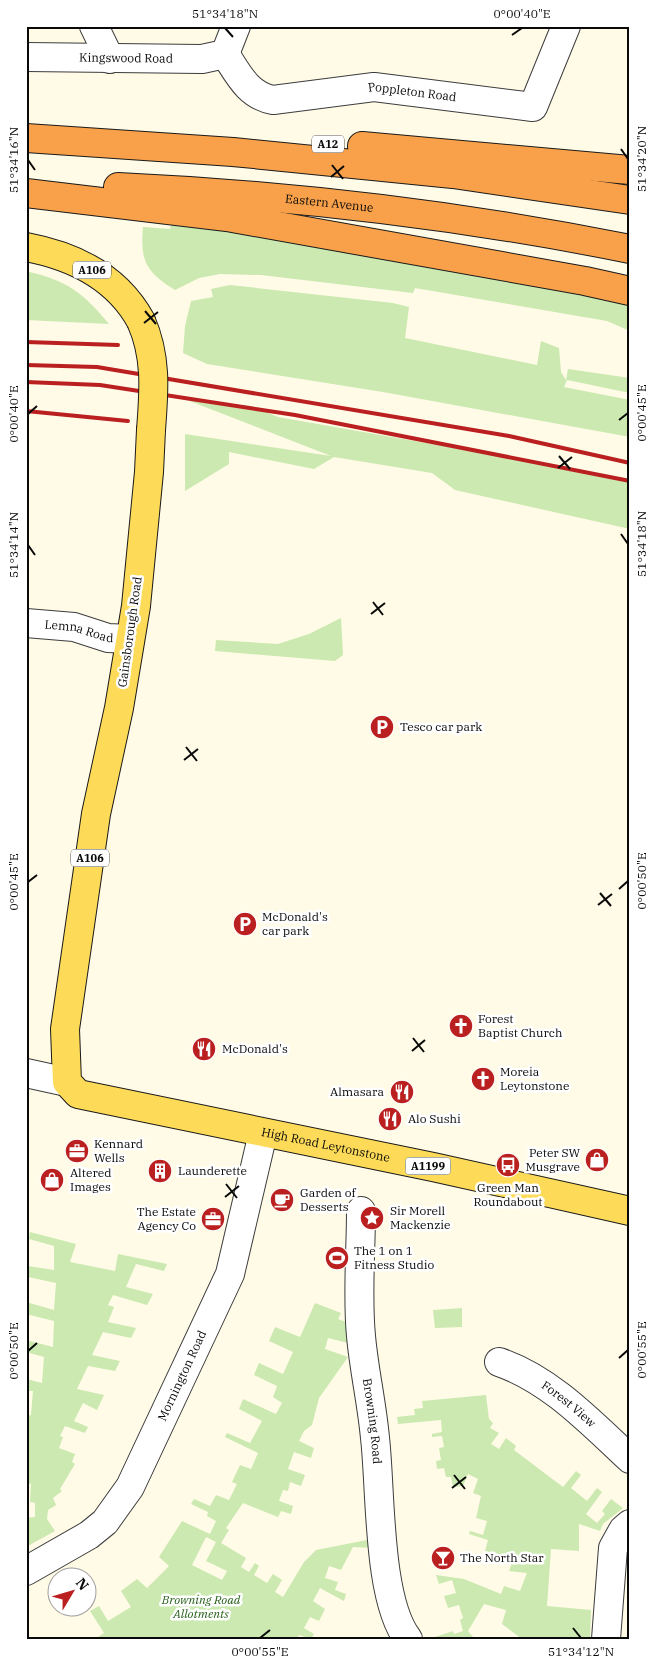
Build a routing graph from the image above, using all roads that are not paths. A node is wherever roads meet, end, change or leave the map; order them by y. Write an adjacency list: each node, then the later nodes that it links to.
1 (94, 26): 6 (street)
2 (236, 26): 4 (street)
3 (566, 26): 4 (street, Poppleton Road)
4 (225, 54): 6 (street, Kingswood Road)
5 (26, 57): 6 (street, Kingswood Road)
6 (110, 59)
7 (26, 122): 9 (highway, A12)
8 (26, 138): 12 (highway, A12)
9 (630, 170)
10 (26, 183): 14 (highway, Eastern Avenue)
11 (26, 193): 15 (highway)
12 (630, 200)
13 (26, 247): 17 (main road, Gainsborough Road / A106, bridge)
14 (630, 248)
15 (630, 291)
16 (26, 623): 17 (street, Lemna Road)
17 (130, 639): 19 (main road, Gainsborough Road / A106)
18 (26, 1073): 19 (street, High Road Leytonstone)
19 (66, 1082): 20 (main road, High Road Leytonstone / A1199)
20 (263, 1133): 22 (main road, High Road Leytonstone / A1199); 26 (street, Mornington Road)
21 (361, 1211): 27 (street, Browning Road)
22 (630, 1211)
23 (499, 1362): 24 (street, Forest View)
24 (630, 1459)
25 (630, 1524): 28 (street)
26 (26, 1571)
27 (401, 1636)
28 (606, 1639)

